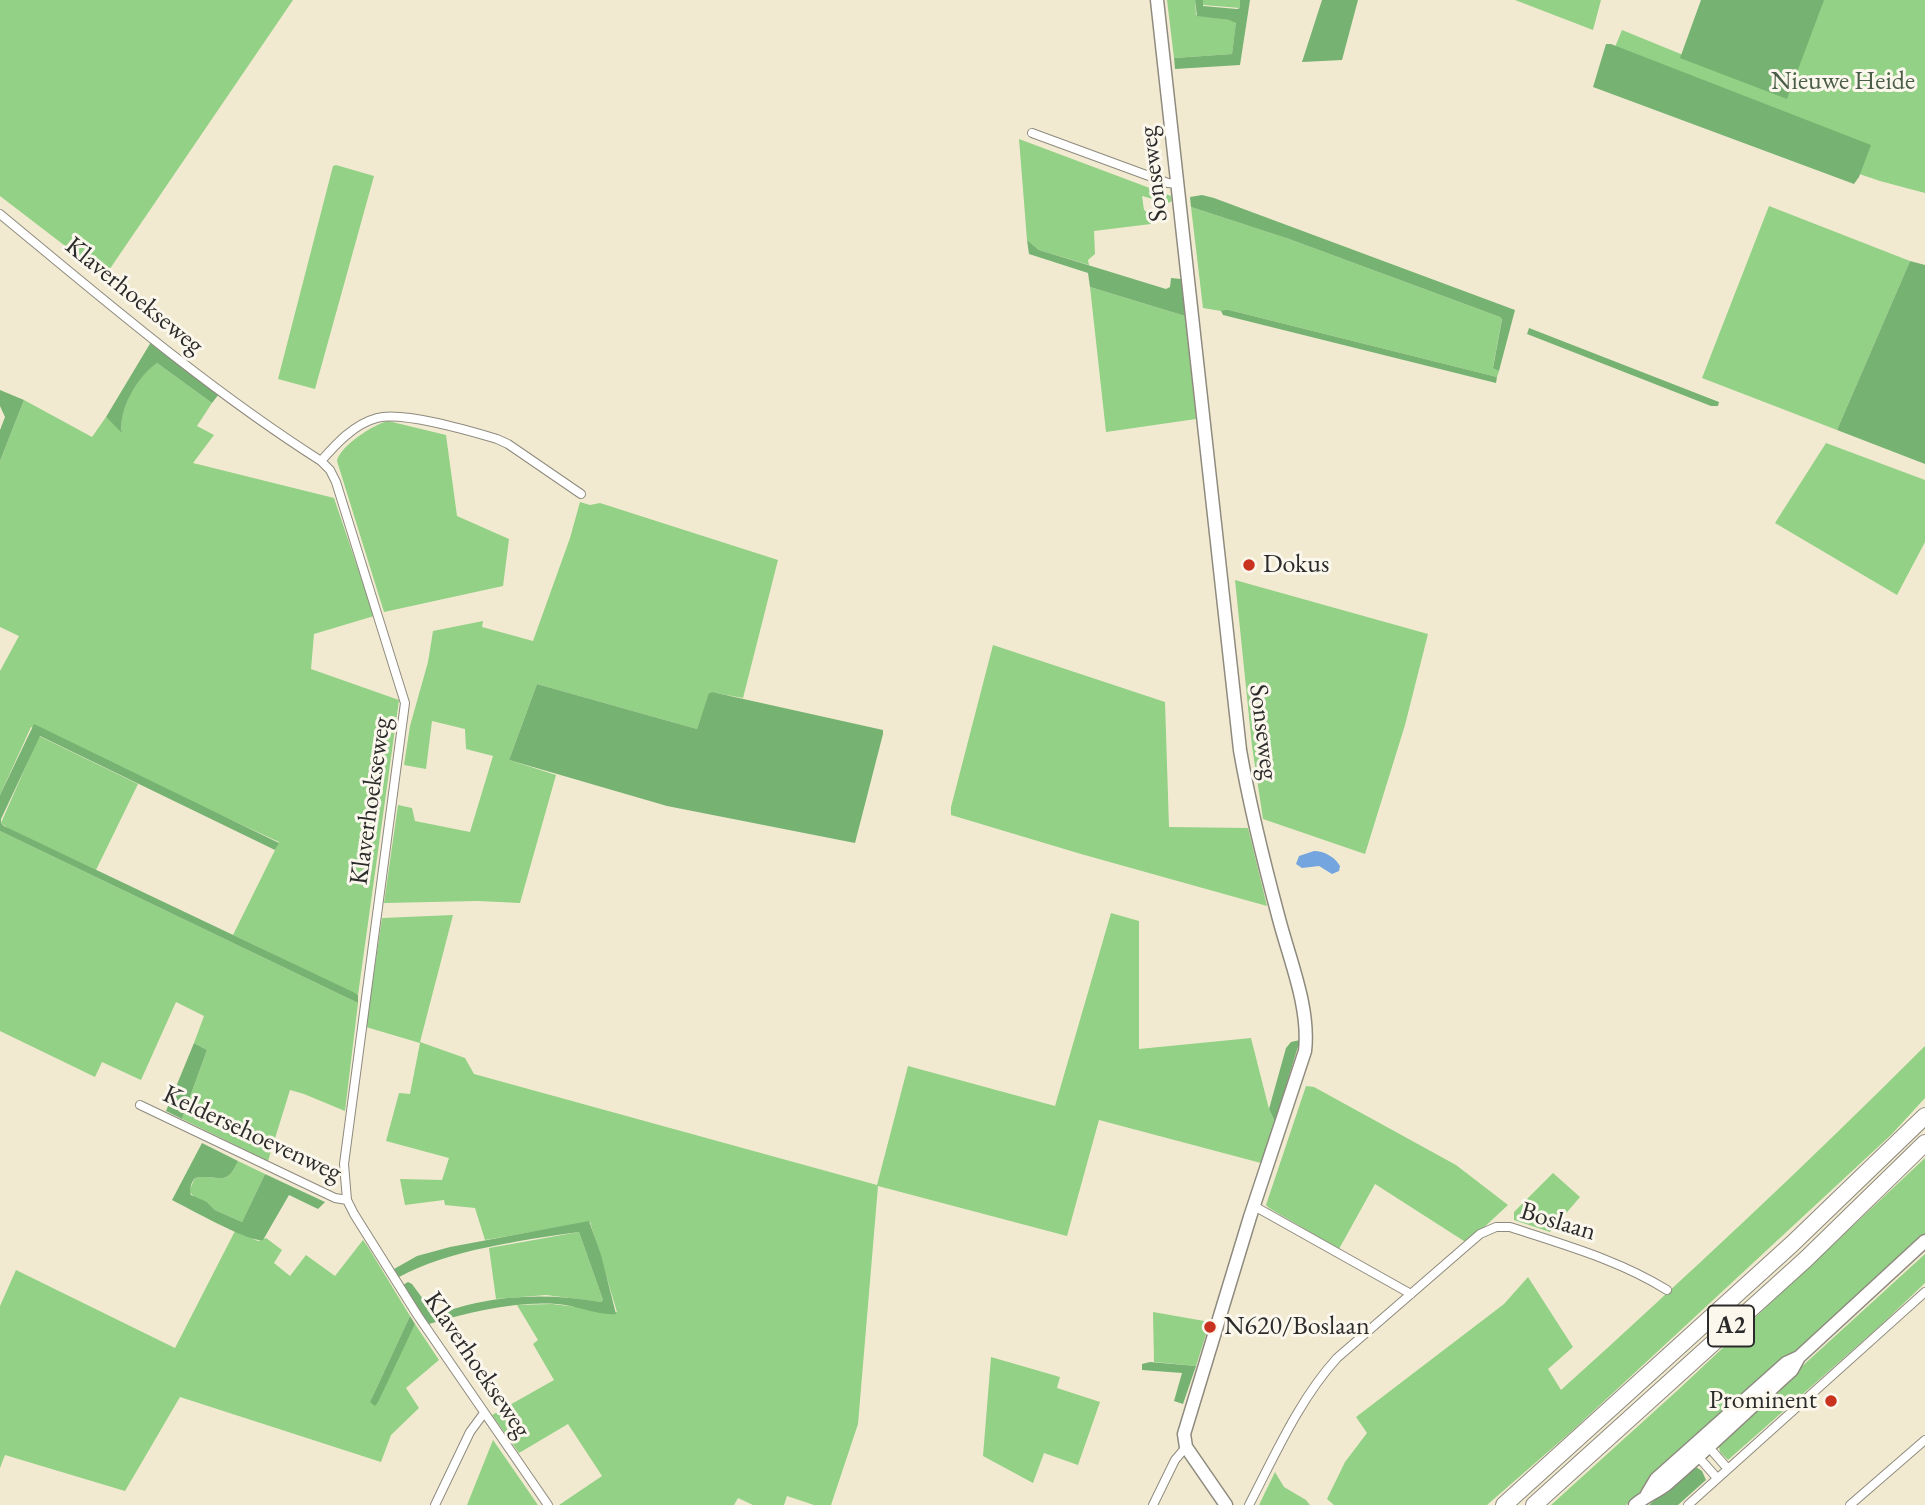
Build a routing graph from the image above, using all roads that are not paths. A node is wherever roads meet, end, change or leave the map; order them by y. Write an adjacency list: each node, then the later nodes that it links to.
1 (1157, 0): 3 (main road, Sonseweg)
2 (1032, 133): 3 (street)
3 (1178, 184): 11 (main road, Sonseweg)
4 (0, 214): 5 (street, Klaverhoekseweg)
5 (321, 461): 6 (street); 10 (street, Klaverhoekseweg)
6 (581, 494)
7 (140, 1105): 10 (street, Keldersehoevenweg)
8 (1925, 1116): 28 (highway, A2)
9 (1925, 1143): 29 (highway, A2)
10 (347, 1200): 16 (street, Klaverhoekseweg)
11 (1254, 1206): 15 (street); 19 (main road, Sonseweg)
12 (1925, 1241): 18 (main road)
13 (1667, 1290): 15 (street, Boslaan)
14 (1925, 1292): 21 (street)
15 (1411, 1294): 27 (street, Boslaan)
16 (484, 1413): 23 (street); 24 (street, Klaverhoekseweg)
17 (1925, 1440): 32 (street)
18 (1705, 1442): 20 (main road); 21 (street)
19 (1186, 1447): 25 (street, Sonseweg); 26 (main road)
20 (1695, 1452): 22 (street); 30 (main road)
21 (1728, 1469): 22 (street)
22 (1717, 1478): 31 (street)
23 (435, 1505)
24 (548, 1505)
25 (1153, 1505)
26 (1226, 1505)
27 (1249, 1505)
28 (1504, 1505)
29 (1534, 1505)
30 (1635, 1505)
31 (1688, 1505)
32 (1850, 1505)

